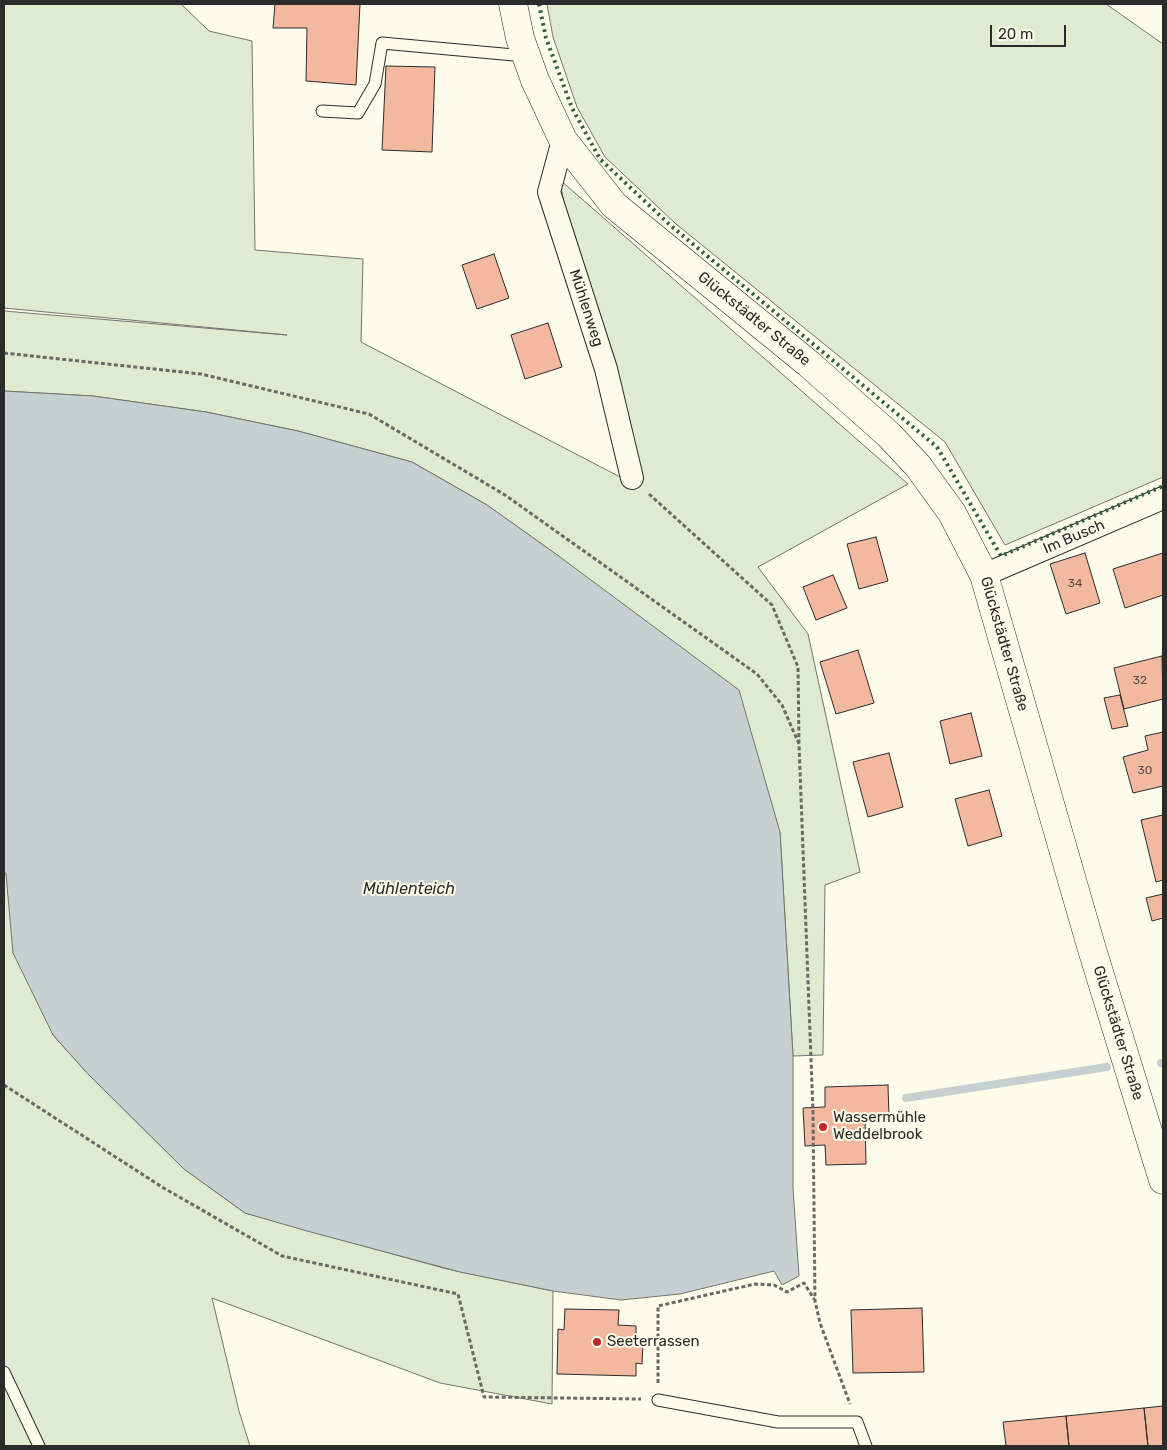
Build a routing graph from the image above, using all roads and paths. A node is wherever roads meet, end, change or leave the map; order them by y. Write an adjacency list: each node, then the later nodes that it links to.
1 (513, 4): 2 (street, Glückstädter Straße)
2 (527, 56): 3 (lane); 4 (street, Glückstädter Straße)
3 (322, 111)
4 (563, 140): 6 (street, Mühlenweg); 8 (street, Glückstädter Straße)
5 (4, 353): 9 (path)
6 (632, 478): 9 (path)
7 (1163, 498): 8 (street, Im Busch)
8 (984, 575): 11 (street, Glückstädter Straße)
9 (799, 744): 12 (path)
10 (4, 1085): 14 (path)
11 (1163, 1180)
12 (815, 1300): 14 (path); 15 (path)
13 (4, 1372): 16 (lane)
14 (658, 1400): 15 (lane)
15 (857, 1422): 17 (lane)
16 (39, 1446)
17 (866, 1446)

